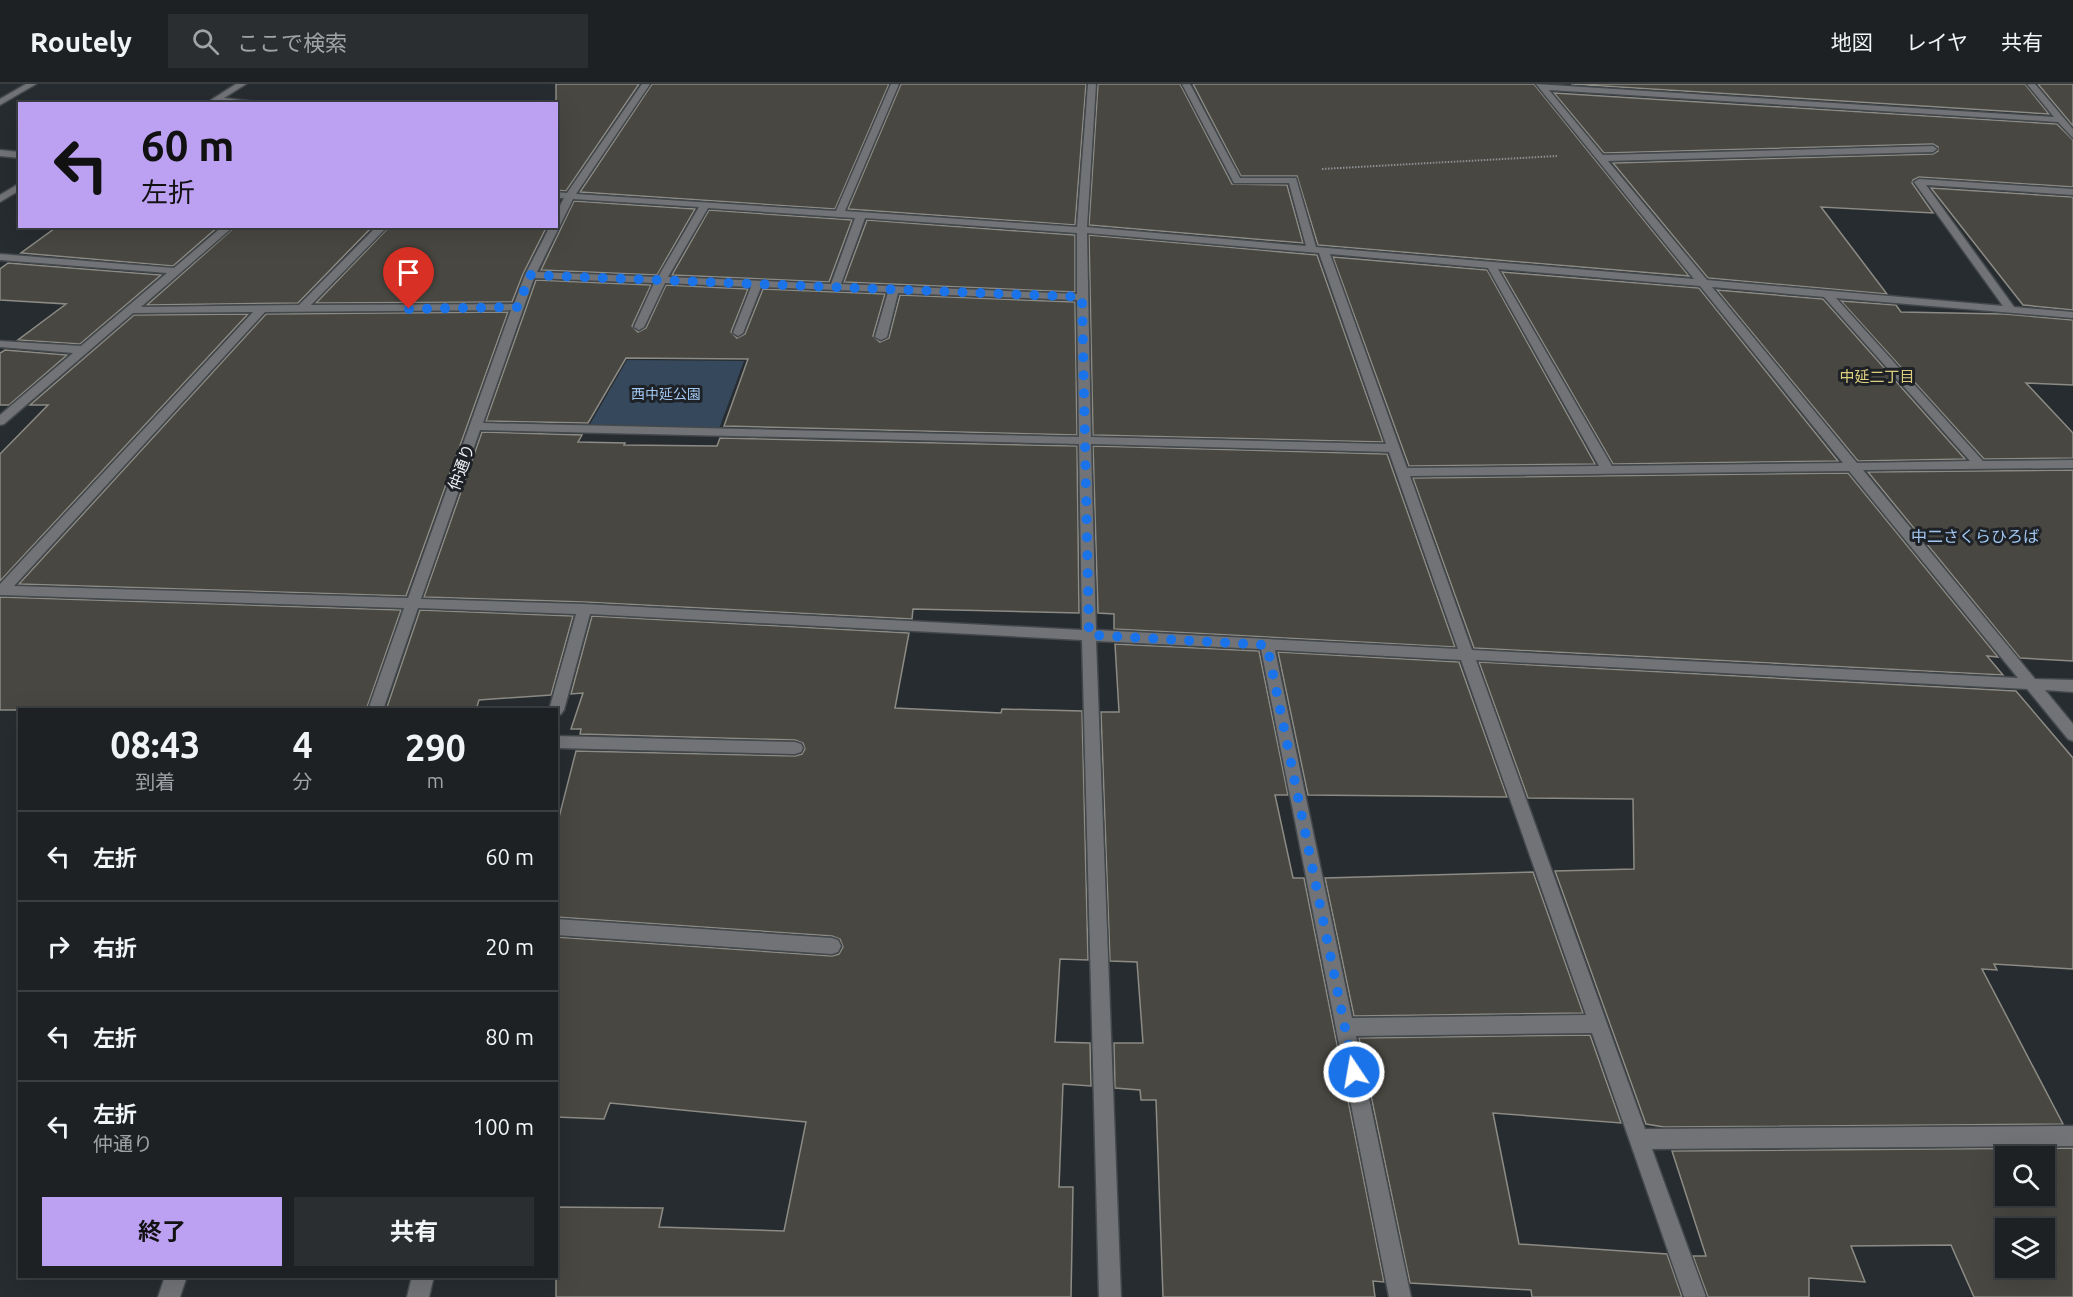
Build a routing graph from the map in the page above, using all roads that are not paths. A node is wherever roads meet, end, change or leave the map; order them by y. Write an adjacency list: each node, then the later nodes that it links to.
1 (32, 84): 9 (street)
2 (242, 84): 10 (street)
3 (646, 84): 20 (street, 仲通り)
4 (895, 84): 23 (street)
5 (1092, 84): 29 (street)
6 (1186, 84): 30 (street)
7 (2031, 84): 11 (street)
8 (1541, 85): 11 (street); 16 (street)
9 (0, 102)
10 (213, 102)
11 (2060, 120): 12 (street)
12 (2073, 135)
13 (1932, 149): 16 (street)
14 (0, 153): 15 (street)
15 (18, 154)
16 (1598, 156): 36 (street)
17 (18, 187): 21 (street)
18 (2073, 192): 46 (street)
19 (558, 195): 20 (street)
20 (570, 196): 22 (street); 25 (street, 仲通り)
21 (0, 199)
22 (705, 205): 23 (street); 35 (street)
23 (839, 214): 24 (street)
24 (861, 215): 29 (street); 38 (street)
25 (558, 221)
26 (227, 228): 33 (street)
27 (381, 228): 45 (street)
28 (554, 228): 34 (street, 仲通り)
29 (1082, 230): 30 (street); 41 (street)
30 (1318, 252): 32 (street); 56 (street)
31 (0, 257): 33 (street)
32 (1491, 266): 36 (street); 60 (street)
33 (177, 271): 43 (street)
34 (530, 275): 35 (street); 42 (street, 仲通り)
35 (661, 280): 37 (street); 48 (street)
36 (1700, 282): 40 (street); 59 (street)
37 (757, 284): 38 (street); 49 (street)
38 (835, 287): 39 (street)
39 (894, 290): 41 (street); 50 (street)
40 (1826, 293): 46 (street); 58 (street)
41 (1082, 297): 55 (street)
42 (518, 307): 45 (street); 54 (street, 仲通り)
43 (131, 310): 44 (street); 52 (street)
44 (261, 310): 45 (street); 62 (street)
45 (301, 310)
46 (2011, 310): 47 (street)
47 (2073, 315)
48 (639, 327)
49 (738, 333)
50 (881, 337)
51 (0, 344): 52 (street)
52 (84, 350): 53 (street)
53 (0, 421)
54 (476, 426): 55 (street); 63 (street, 仲通り)
55 (1086, 440): 56 (street); 65 (street)
56 (1392, 448): 61 (street)
57 (2073, 464): 58 (street)
58 (1980, 465): 59 (street)
59 (1851, 467): 60 (street); 68 (street)
60 (1608, 470): 61 (street)
61 (1401, 472): 67 (street)
62 (1, 590): 63 (street)
63 (412, 602): 64 (street); 70 (street, 仲通り)
64 (584, 609): 65 (street); 71 (street)
65 (1089, 635): 66 (street); 85 (street)
66 (1267, 645): 67 (street); 78 (street)
67 (1466, 655): 68 (street); 77 (street)
68 (2030, 685): 69 (street); 72 (street)
69 (2073, 686)
70 (376, 708)
71 (557, 708)
72 (2073, 735)
73 (558, 742): 74 (street)
74 (795, 748)
75 (558, 927): 76 (street)
76 (832, 946)
77 (1598, 1024): 78 (street); 80 (street)
78 (1345, 1027): 86 (street)
79 (2073, 1136): 80 (street)
80 (1639, 1140): 87 (street)
81 (175, 1278): 83 (street)
82 (423, 1278): 84 (street)
83 (169, 1297)
84 (418, 1297)
85 (1110, 1297)
86 (1400, 1297)
87 (1695, 1297)

